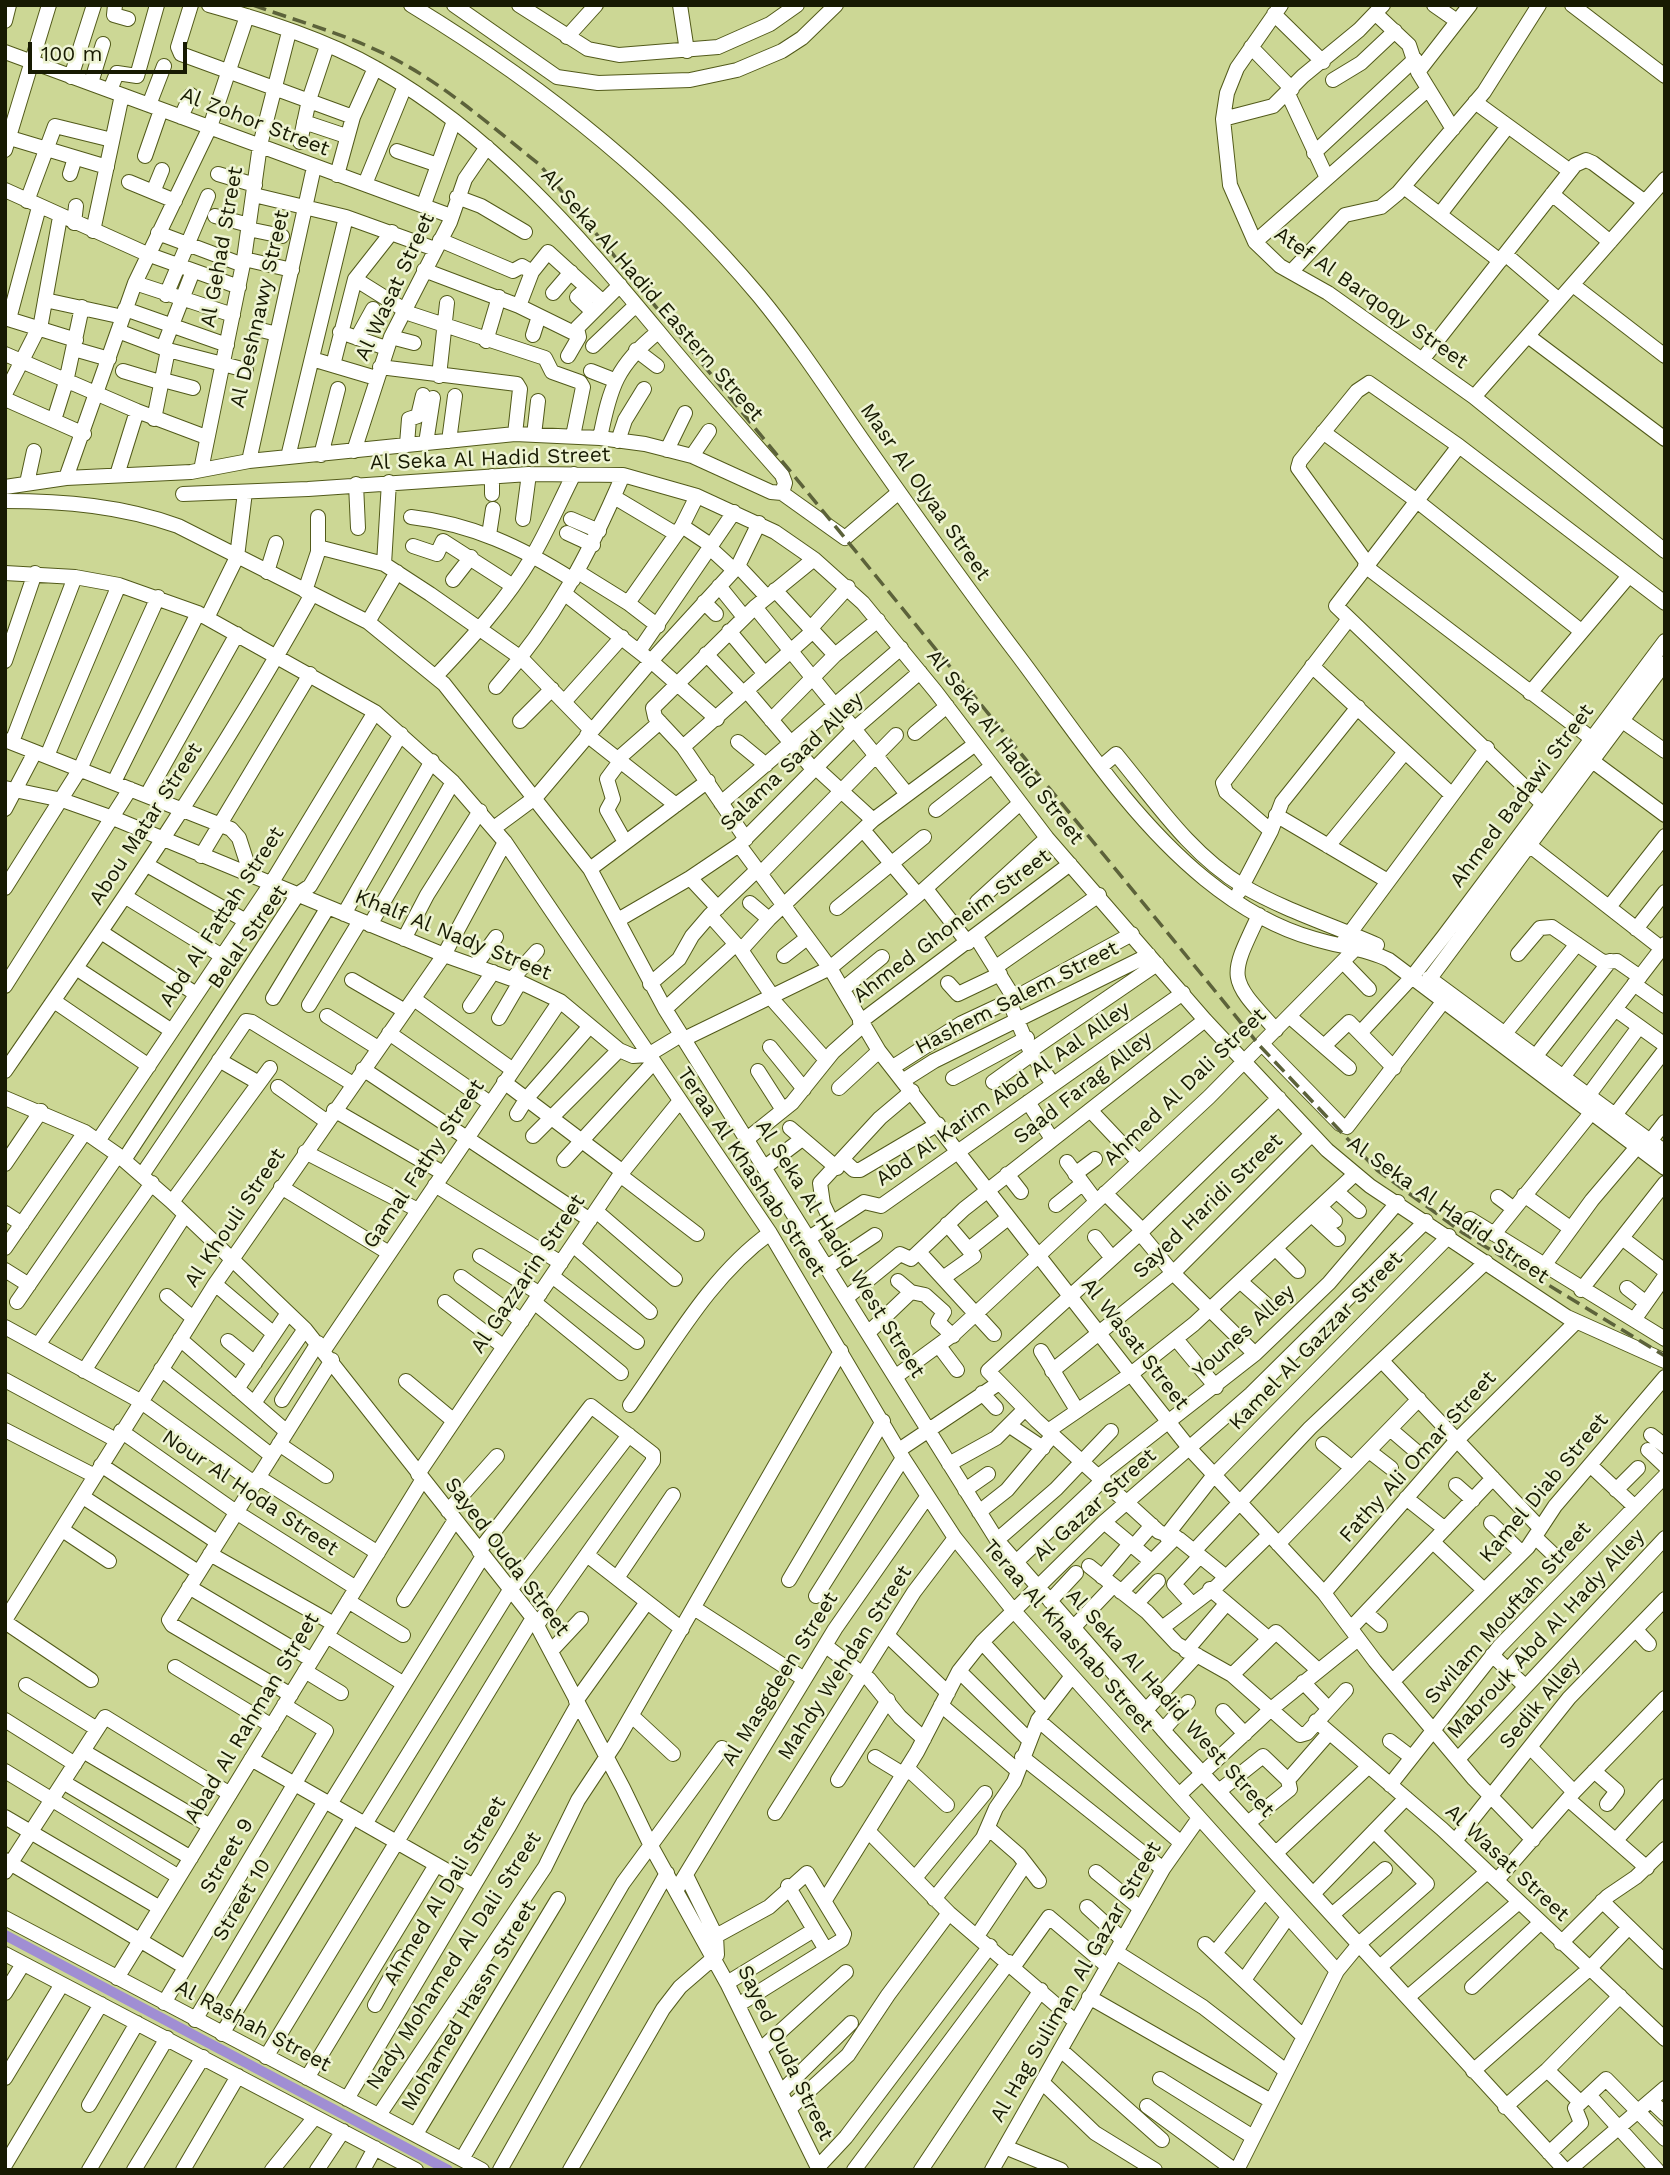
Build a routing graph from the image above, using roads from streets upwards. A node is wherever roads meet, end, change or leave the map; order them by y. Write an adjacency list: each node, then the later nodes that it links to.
1 (49, 5): 32 (street)
2 (94, 5): 38 (street)
3 (115, 5): 21 (street)
4 (157, 5): 46 (street)
5 (191, 5): 36 (street)
6 (209, 5): 20 (street, Al Seka Al Hadid Eastern Street)
7 (411, 5): 47 (street, Masr Al Olyaa Street)
8 (454, 5): 39 (street)
9 (519, 5): 25 (street)
10 (596, 5): 25 (street)
11 (680, 5): 29 (street)
12 (797, 5): 29 (street)
13 (836, 5): 39 (street)
14 (1434, 5): 22 (street)
15 (1470, 5): 22 (street)
16 (1539, 5): 50 (street)
17 (1572, 5): 37 (street)
18 (1278, 10): 28 (street, Atef Al Barqoqy Street); 31 (street)
19 (1379, 10): 23 (street); 31 (street)
20 (247, 16): 24 (street, Al Seka Al Hadid Eastern Street); 36 (street)
21 (128, 19)
22 (1457, 21): 33 (street)
23 (1395, 31): 33 (street); 40 (street)
24 (289, 32): 27 (street, Al Seka Al Hadid Eastern Street); 43 (street, Al Gehad Street)
25 (567, 37): 29 (street)
26 (103, 44): 41 (street)
27 (327, 46): 35 (street, Al Seka Al Hadid Eastern Street); 49 (street)
28 (1251, 47): 45 (street); 54 (street, Atef Al Barqoqy Street)
29 (687, 51)
30 (5, 52): 32 (street, Al Zohor Street)
31 (1323, 62): 45 (street)
32 (33, 63): 38 (street, Al Zohor Street); 55 (street)
33 (1416, 65): 44 (street); 69 (street)
34 (164, 66): 51 (street)
35 (375, 68): 42 (street, Al Seka Al Hadid Eastern Street); 53 (street)
36 (230, 70): 43 (street); 59 (street)
37 (1665, 76)
38 (71, 77): 41 (street, Al Zohor Street)
39 (557, 77): 47 (street)
40 (1333, 80)
41 (91, 83): 46 (street, Al Zohor Street)
42 (405, 86): 56 (street, Al Seka Al Hadid Eastern Street); 83 (street)
43 (275, 87): 49 (street); 65 (street, Al Gehad Street)
44 (1427, 90): 60 (street); 80 (street)
45 (1290, 91): 54 (street); 69 (street)
46 (116, 93): 51 (street, Al Zohor Street); 62 (street)
47 (545, 94): 227 (street, Masr Al Olyaa Street)
48 (191, 95): 52 (street)
49 (309, 100): 53 (street); 57 (street)
50 (1475, 102): 58 (street); 60 (street)
51 (155, 107): 52 (street, Al Zohor Street); 70 (street)
52 (181, 117): 59 (street, Al Zohor Street)
53 (353, 117): 61 (street)
54 (1223, 119): 109 (street, Atef Al Barqoqy Street)
55 (10, 120): 64 (street)
56 (454, 121): 66 (street, Al Seka Al Hadid Eastern Street); 72 (street)
57 (304, 122): 61 (street); 63 (street)
58 (1508, 126): 75 (street); 97 (street)
59 (210, 127): 65 (street, Al Zohor Street); 91 (street)
60 (1453, 129): 84 (street)
61 (346, 136): 79 (street)
62 (112, 140): 67 (street); 78 (street)
63 (300, 142)
64 (7, 143): 67 (street)
65 (260, 145): 73 (street, Al Zohor Street); 86 (street, Al Gehad Street)
66 (487, 147): 90 (street, Al Wasat Street); 125 (street, Al Seka Al Hadid Eastern Street)
67 (46, 149): 71 (street); 93 (street)
68 (397, 151): 72 (street)
69 (1314, 153): 80 (street)
70 (145, 156)
71 (75, 158): 76 (street); 78 (street)
72 (438, 165): 94 (street)
73 (314, 167): 79 (street, Al Zohor Street); 95 (street, Al Deshnawy Street)
74 (162, 170): 87 (street)
75 (1570, 171): 88 (street); 92 (street)
76 (70, 174)
77 (218, 174): 86 (street)
78 (102, 175): 104 (street)
79 (337, 176): 83 (street, Al Zohor Street)
80 (1327, 178): 109 (street)
81 (1665, 178): 92 (street)
82 (129, 182): 87 (street)
83 (365, 184): 94 (street, Al Zohor Street)
84 (1404, 187): 97 (street); 122 (street)
85 (5, 190): 93 (street)
86 (254, 190): 95 (street); 103 (street, Al Gehad Street)
87 (153, 192): 91 (street)
88 (1552, 194): 110 (street); 114 (street)
89 (208, 196): 111 (street)
90 (457, 197): 99 (street, Al Wasat Street); 106 (street)
91 (175, 201): 107 (street)
92 (1645, 202): 110 (street)
93 (33, 204): 100 (street); 143 (street)
94 (424, 204): 99 (street, Al Zohor Street)
95 (305, 205): 101 (street); 117 (street, Al Deshnawy Street)
96 (76, 206): 102 (street)
97 (1440, 214): 114 (street)
98 (215, 216): 103 (street)
99 (451, 216): 112 (street, Al Wasat Street)
100 (60, 217): 102 (street); 131 (street)
101 (346, 217): 105 (street); 168 (street)
102 (74, 223): 104 (street)
103 (249, 227): 108 (street); 115 (street, Al Gehad Street)
104 (93, 230): 113 (street)
105 (392, 232): 112 (street); 123 (street)
106 (525, 232)
107 (158, 233): 111 (street); 113 (street)
108 (282, 236)
109 (1255, 242): 122 (street, Atef Al Barqoqy Street)
110 (1610, 242): 126 (street)
111 (187, 245): 115 (street); 116 (street)
112 (438, 245): 118 (street, Al Wasat Street); 120 (street)
113 (148, 254): 116 (street); 124 (street)
114 (1502, 258): 133 (street); 169 (street)
115 (244, 262): 117 (street); 127 (street, Al Gehad Street)
116 (179, 265): 119 (street); 129 (street)
117 (292, 270): 151 (street, Al Deshnawy Street)
118 (424, 270): 130 (street); 140 (street, Al Wasat Street)
119 (193, 271): 127 (street); 132 (street)
120 (533, 272): 121 (street); 136 (street)
121 (571, 272): 128 (street); 138 (street)
122 (1291, 272): 169 (street, Atef Al Barqoqy Street)
123 (355, 279): 140 (street); 149 (street)
124 (135, 283): 129 (street); 144 (street)
125 (620, 285): 135 (street, Al Seka Al Hadid Eastern Street); 138 (street)
126 (1573, 285): 133 (street); 166 (street)
127 (239, 287): 141 (street, Al Gehad Street)
128 (553, 293)
129 (166, 295): 132 (street)
130 (499, 297): 136 (street); 156 (street)
131 (45, 300): 137 (street); 147 (street)
132 (182, 300): 141 (street); 145 (street)
133 (1559, 300): 154 (street)
134 (447, 303): 146 (street)
135 (636, 305): 150 (street, Al Seka Al Hadid Eastern Street); 159 (street)
136 (519, 306): 142 (street)
137 (82, 307): 144 (street); 160 (street)
138 (598, 307): 153 (street)
139 (373, 309): 155 (street)
140 (403, 310): 146 (street); 157 (street, Al Wasat Street)
141 (233, 315): 161 (street, Al Gehad Street)
142 (539, 316): 152 (street); 153 (street)
143 (7, 318): 147 (street)
144 (122, 319): 145 (street); 162 (street); 167 (street)
145 (172, 326): 161 (street); 162 (street)
146 (443, 326): 156 (street); 178 (street)
147 (39, 328): 160 (street); 170 (street)
148 (257, 329): 151 (street)
149 (340, 332): 155 (street); 172 (street)
150 (658, 332): 163 (street); 228 (street, Al Seka Al Hadid Eastern Street)
151 (277, 334): 214 (street, Al Deshnawy Street)
152 (533, 335)
153 (578, 335): 165 (street)
154 (1528, 336): 188 (street); 202 (street)
155 (357, 338): 157 (street)
156 (486, 341): 199 (street)
157 (388, 343): 158 (street); 177 (street, Al Wasat Street)
158 (414, 343)
159 (602, 343)
160 (75, 344): 167 (street); 180 (street)
161 (227, 345): 171 (street, Al Gehad Street)
162 (166, 349): 171 (street); 181 (street)
163 (636, 350): 173 (street); 179 (street)
164 (5, 354): 170 (street)
165 (568, 356)
166 (1665, 356)
167 (109, 359): 185 (street)
168 (312, 359): 172 (street); 213 (street)
169 (1422, 360): 188 (street, Atef Al Barqoqy Street)
170 (21, 362): 180 (street); 186 (street)
171 (222, 363): 174 (street); 200 (street, Al Gehad Street)
172 (333, 365): 177 (street)
173 (657, 366)
174 (246, 370)
175 (123, 371): 181 (street)
176 (591, 371): 179 (street)
177 (378, 372): 178 (street); 210 (street, Al Wasat Street)
178 (439, 376): 197 (street)
179 (614, 380): 201 (street)
180 (66, 382): 185 (street); 193 (street)
181 (163, 382): 182 (street); 192 (street)
182 (193, 388)
183 (338, 389): 211 (street)
184 (644, 389): 204 (street)
185 (98, 394): 190 (street); 196 (street)
186 (5, 396): 193 (street)
187 (455, 396): 203 (street)
188 (1474, 397): 248 (street, Atef Al Barqoqy Street)
189 (538, 401): 198 (street)
190 (137, 411): 192 (street); 218 (street)
191 (685, 414): 209 (street)
192 (154, 419): 200 (street)
193 (54, 420): 196 (street)
194 (709, 431): 212 (street)
195 (1323, 432): 207 (street); 233 (street); 254 (street)
196 (84, 434): 221 (street)
197 (515, 434): 198 (street, Al Seka Al Hadid Street); 203 (street, Al Seka Al Hadid Street)
198 (534, 435): 199 (street, Al Seka Al Hadid Street)
199 (573, 436): 201 (street, Al Seka Al Hadid Street)
200 (206, 437): 215 (street, Al Gehad Street)
201 (600, 438): 204 (street, Al Seka Al Hadid Street)
202 (1665, 439)
203 (449, 441): 205 (street, Al Seka Al Hadid Street)
204 (618, 441): 209 (street, Al Seka Al Hadid Street)
205 (426, 443): 206 (street, Al Seka Al Hadid Street); 206 (street)
206 (407, 444): 210 (street, Al Seka Al Hadid Street)
207 (1459, 446): 233 (street); 262 (street)
208 (34, 450): 223 (street)
209 (667, 450): 212 (street, Al Seka Al Hadid Street)
210 (354, 451): 211 (street, Al Seka Al Hadid Street)
211 (321, 455): 213 (street, Al Seka Al Hadid Street)
212 (692, 456): 228 (street, Al Seka Al Hadid Street)
213 (288, 457): 214 (street, Al Seka Al Hadid Street)
214 (249, 461): 215 (street, Al Seka Al Hadid Street)
215 (201, 470): 218 (street, Al Seka Al Hadid Street)
216 (529, 474): 217 (street, Al Seka Al Hadid Street); 220 (street, Al Seka Al Hadid Street); 237 (street)
217 (574, 474): 219 (street, Al Seka Al Hadid Street); 249 (street)
218 (117, 475): 221 (street, Al Seka Al Hadid Street)
219 (623, 475): 230 (street, Al Seka Al Hadid Street); 231 (street)
220 (492, 476): 222 (street, Al Seka Al Hadid Street); 242 (street)
221 (66, 478): 223 (street, Al Seka Al Hadid Street)
222 (389, 482): 224 (street, Al Seka Al Hadid Street); 253 (street)
223 (27, 483): 225 (street, Al Seka Al Hadid Street)
224 (356, 484): 226 (street, Al Seka Al Hadid Street); 240 (street)
225 (5, 487)
226 (246, 492): 229 (street, Al Seka Al Hadid Street); 250 (street)
227 (899, 492): 228 (street, Al Seka Al Hadid Street); 339 (street, Masr Al Olyaa Street)
228 (782, 493)
229 (183, 494)
230 (697, 496): 234 (street, Al Seka Al Hadid Street); 241 (street)
231 (614, 497): 241 (street); 243 (street)
232 (5, 501): 250 (street, Al Seka Al Hadid West Street)
233 (1417, 501): 254 (street); 285 (street)
234 (734, 512): 238 (street, Al Seka Al Hadid Street); 247 (street)
235 (318, 517): 246 (street, Abou Matar Street)
236 (411, 517): 242 (street)
237 (523, 519)
238 (759, 523): 252 (street, Al Seka Al Hadid Street); 255 (street)
239 (569, 526): 243 (street)
240 (358, 528)
241 (679, 530): 247 (street); 273 (street)
242 (489, 535): 249 (street)
243 (596, 538): 260 (street)
244 (276, 543): 256 (street)
245 (414, 546): 251 (street)
246 (318, 547): 253 (street); 268 (street, Abou Matar Street)
247 (711, 548): 255 (street); 281 (street)
248 (1665, 551)
249 (533, 555): 260 (street); 265 (street)
250 (237, 557): 256 (street, Al Seka Al Hadid West Street); 277 (street)
251 (471, 557): 263 (street); 265 (street)
252 (814, 559): 267 (street, Al Seka Al Hadid Street); 269 (street)
253 (384, 564): 257 (street)
254 (1366, 565): 279 (street); 308 (street)
255 (736, 568): 266 (street); 269 (street)
256 (267, 572): 268 (street, Al Seka Al Hadid West Street)
257 (397, 572): 280 (street); 282 (street)
258 (5, 573): 259 (street, Teraa Al Khashab Street)
259 (36, 573): 261 (street, Teraa Al Khashab Street); 296 (street)
260 (575, 576): 270 (street); 273 (street)
261 (75, 577): 264 (street, Teraa Al Khashab Street); 325 (street)
262 (1628, 577): 274 (street); 285 (street)
263 (453, 580)
264 (119, 585): 271 (street, Teraa Al Khashab Street); 333 (street)
265 (513, 586): 282 (street)
266 (719, 586): 272 (street); 275 (street)
267 (848, 587): 278 (street, Al Seka Al Hadid Street); 283 (street)
268 (308, 592): 280 (street, Al Seka Al Hadid West Street); 294 (street, Abou Matar Street)
269 (771, 593): 275 (street); 283 (street)
270 (565, 594): 287 (street); 295 (street)
271 (158, 597): 277 (street, Teraa Al Khashab Street); 342 (street)
272 (705, 602): 276 (street); 293 (street)
273 (628, 603): 281 (street)
274 (1665, 603)
275 (750, 612): 284 (street); 290 (street)
276 (716, 614)
277 (203, 615): 286 (street, Teraa Al Khashab Street); 344 (street)
278 (878, 620): 289 (street, Al Seka Al Hadid Street); 292 (street)
279 (1348, 620): 298 (street); 330 (street)
280 (368, 622): 302 (street, Al Seka Al Hadid West Street)
281 (658, 626): 293 (street)
282 (480, 629): 295 (street); 302 (street)
283 (812, 629): 290 (street); 292 (street)
284 (729, 631): 291 (street); 301 (street)
285 (1581, 631): 308 (street)
286 (236, 634): 294 (street, Teraa Al Khashab Street); 350 (street)
287 (622, 637): 293 (street); 309 (street)
288 (1665, 641): 324 (street, Ahmed Badawi Street)
289 (901, 648): 299 (street, Al Seka Al Hadid Street); 310 (street)
290 (790, 652): 301 (street); 303 (street)
291 (706, 654): 304 (street); 307 (street)
292 (835, 655): 303 (street)
293 (645, 656): 304 (street); 320 (street)
294 (277, 657): 300 (street, Teraa Al Khashab Street); 359 (street, Abou Matar Street)
295 (522, 658): 305 (street); 306 (street)
296 (5, 661)
297 (1665, 663): 316 (street, Ahmed Badawi Street)
298 (1312, 666): 312 (street); 368 (street)
299 (920, 672): 311 (street, Al Seka Al Hadid Street); 319 (street, Salama Saad Alley)
300 (310, 674): 313 (street, Teraa Al Khashab Street); 365 (street)
301 (765, 674): 307 (street)
302 (436, 676): 352 (street, Al Seka Al Hadid West Street)
303 (812, 679): 310 (street); 315 (street)
304 (677, 683): 314 (street); 318 (street, Al Wasat Street)
305 (496, 687)
306 (552, 690): 309 (street); 317 (street)
307 (744, 692): 314 (street); 315 (street)
308 (1530, 693): 324 (street)
309 (564, 702): 320 (street)
310 (834, 705): 319 (street); 327 (street)
311 (947, 706): 321 (street); 328 (street, Al Seka Al Hadid Street)
312 (1358, 707): 332 (street); 362 (street)
313 (374, 712): 322 (street, Teraa Al Khashab Street); 387 (street, Abd Al Fattah Street)
314 (717, 719): 329 (street)
315 (771, 720): 327 (street)
316 (1621, 720): 331 (street); 336 (street, Ahmed Badawi Street)
317 (520, 721)
318 (660, 722): 329 (street, Al Wasat Street); 335 (street)
319 (853, 730): 334 (street); 341 (street, Salama Saad Alley)
320 (589, 732): 335 (street); 352 (street)
321 (915, 733)
322 (401, 734): 337 (street, Teraa Al Khashab Street); 392 (street, Belal Street)
323 (897, 734): 334 (street)
324 (1591, 738): 357 (street, Ahmed Badawi Street)
325 (9, 741): 333 (street)
326 (738, 742): 338 (street)
327 (792, 745): 338 (street); 341 (street)
328 (974, 745): 340 (street, Al Seka Al Hadid Street); 349 (street)
329 (683, 747): 343 (street, Al Wasat Street)
330 (1487, 748): 351 (street); 357 (street)
331 (1665, 751)
332 (1405, 752): 351 (street); 377 (street)
333 (41, 754): 342 (street); 347 (street)
334 (875, 757): 348 (street); 349 (street)
335 (620, 759): 356 (street); 369 (street)
336 (1591, 760): 357 (street, Ahmed Badawi Street); 363 (street)
337 (432, 761): 345 (street, Teraa Al Khashab Street); 403 (street)
338 (766, 765): 354 (street)
339 (1102, 766): 388 (street, Masr Al Olyaa Street); 395 (street, Masr Al Olyaa Street)
340 (991, 767): 355 (street, Al Seka Al Hadid Street); 360 (street)
341 (814, 768): 348 (street); 375 (street, Salama Saad Alley)
342 (80, 769): 344 (street); 353 (street)
343 (708, 781): 354 (street, Al Wasat Street); 356 (street)
344 (114, 782): 346 (street)
345 (453, 782): 361 (street, Teraa Al Khashab Street); 408 (street)
346 (130, 789): 350 (street); 364 (street)
347 (11, 790): 353 (street, Khalf Al Nady Street); 358 (street)
348 (840, 790): 366 (street); 383 (street)
349 (906, 794): 366 (street)
350 (147, 795): 359 (street)
351 (1451, 795): 386 (street)
352 (536, 797): 367 (street); 382 (street, Al Seka Al Hadid West Street)
353 (62, 800): 364 (street, Khalf Al Nady Street); 389 (street)
354 (721, 803): 375 (street, Al Wasat Street)
355 (1019, 804): 372 (street, Al Seka Al Hadid Street); 390 (street)
356 (677, 805): 369 (street)
357 (1547, 808): 376 (street, Ahmed Badawi Street); 435 (street, Ahmed Badawi Street)
358 (5, 809)
359 (183, 809): 365 (street); 373 (street, Abou Matar Street)
360 (936, 810)
361 (480, 811): 367 (street, Teraa Al Khashab Street); 415 (street)
362 (1276, 815): 368 (street); 377 (street)
363 (1665, 815)
364 (113, 818): 373 (street, Khalf Al Nady Street); 442 (street)
365 (221, 824): 378 (street); 384 (street)
366 (868, 825): 379 (street); 398 (street)
367 (494, 828): 374 (street, Teraa Al Khashab Street)
368 (1271, 831): 388 (street)
369 (634, 835): 382 (street)
370 (1665, 836): 400 (street)
371 (924, 837): 379 (street)
372 (1047, 838): 380 (street, Al Seka Al Hadid Street); 396 (street)
373 (164, 839): 378 (street, Khalf Al Nady Street); 381 (street, Abou Matar Street)
374 (505, 842): 423 (street, Al Khouli Street); 484 (street, Teraa Al Khashab Street)
375 (742, 842): 383 (street, Al Wasat Street); 385 (street, Salama Saad Alley)
376 (1529, 845): 400 (street); 440 (street, Ahmed Badawi Street)
377 (1328, 846): 386 (street)
378 (201, 856): 384 (street, Khalf Al Nady Street)
379 (892, 863): 390 (street); 401 (street)
380 (1070, 864): 393 (street, Al Seka Al Hadid Street); 416 (street, Ahmed Ghoneim Street)
381 (148, 865): 394 (street, Abou Matar Street); 407 (street)
382 (590, 869): 406 (street, Al Seka Al Hadid West Street)
383 (758, 872): 398 (street, Al Wasat Street); 402 (street)
384 (251, 874): 387 (street, Khalf Al Nady Street)
385 (690, 878): 402 (street); 406 (street, Salama Saad Alley)
386 (1386, 880): 414 (street)
387 (272, 882): 392 (street, Khalf Al Nady Street); 407 (street, Abd Al Fattah Street)
388 (1242, 886): 395 (street); 414 (street, Masr Al Olyaa Street)
389 (5, 888)
390 (922, 892): 416 (street); 432 (street)
391 (1665, 892): 409 (street)
392 (299, 894): 399 (street, Khalf Al Nady Street); 539 (street, Belal Street)
393 (1099, 895): 411 (street, Al Seka Al Hadid Street); 433 (street)
394 (125, 897): 410 (street, Abou Matar Street); 424 (street)
395 (1235, 900): 404 (street, Masr Al Olyaa Street)
396 (977, 902)
397 (750, 903): 405 (street)
398 (783, 905): 405 (street); 413 (street, Al Wasat Street)
399 (328, 907): 403 (street, Khalf Al Nady Street); 448 (street)
400 (1609, 907): 409 (street)
401 (837, 908)
402 (714, 911): 418 (street); 441 (street)
403 (344, 914): 408 (street, Khalf Al Nady Street)
404 (1259, 915): 414 (street, Masr Al Olyaa Street); 469 (street)
405 (769, 919): 418 (street)
406 (618, 920): 441 (street, Al Seka Al Hadid West Street)
407 (246, 921): 424 (street, Abd Al Fattah Street)
408 (365, 923): 415 (street, Khalf Al Nady Street); 454 (street)
409 (1636, 929): 420 (street)
410 (101, 932): 431 (street, Abou Matar Street); 447 (street)
411 (1132, 933): 427 (street, Al Seka Al Hadid Street); 450 (street)
412 (496, 937): 430 (street)
413 (807, 938): 425 (street); 432 (street, Al Wasat Street)
414 (1345, 938): 419 (street, Masr Al Olyaa Street); 435 (street, Masr Al Olyaa Street)
415 (404, 939): 423 (street, Khalf Al Nady Street)
416 (972, 940): 433 (street); 466 (street, Ahmed Ghoneim Street)
417 (1577, 944): 422 (street); 428 (street); 474 (street)
418 (739, 947): 449 (street); 458 (street)
419 (1357, 947): 429 (street, Ahmed Al Dali Street); 435 (street, Masr Al Olyaa Street)
420 (1664, 948): 437 (street)
421 (537, 951): 438 (street)
422 (1518, 954)
423 (444, 955): 430 (street, Khalf Al Nady Street); 455 (street, Al Khouli Street)
424 (222, 956): 447 (street, Abd Al Fattah Street)
425 (784, 956)
426 (882, 957): 444 (street)
427 (1153, 960): 446 (street, Al Seka Al Hadid Street); 464 (street, Hashem Salem Street); 478 (street)
428 (1610, 961): 437 (street); 483 (street)
429 (1343, 962): 445 (street); 462 (street, Ahmed Al Dali Street)
430 (475, 966): 434 (street, Khalf Al Nady Street)
431 (76, 968): 451 (street, Abou Matar Street); 470 (street)
432 (830, 968): 444 (street, Al Wasat Street); 449 (street)
433 (998, 971): 443 (street); 450 (street)
434 (492, 972): 438 (street, Khalf Al Nady Street); 456 (street)
435 (1415, 973): 440 (street); 471 (street, Ahmed Badawi Street)
436 (352, 980): 455 (street)
437 (1637, 980): 457 (street); 459 (street)
438 (516, 981): 452 (street, Khalf Al Nady Street); 463 (street)
439 (948, 983): 443 (street)
440 (1427, 983): 453 (street); 474 (street)
441 (650, 984): 458 (street, Al Seka Al Hadid West Street)
442 (5, 986)
443 (974, 986): 460 (street)
444 (843, 989): 466 (street, Al Wasat Street)
445 (1369, 989)
446 (1183, 993): 465 (street, Al Seka Al Hadid Street); 502 (street, Abd Al Karim Abd Al Aal Alley)
447 (196, 994): 470 (street, Abd Al Fattah Street)
448 (273, 998)
449 (772, 998): 473 (street); 486 (street)
450 (1011, 1000): 460 (street); 464 (street)
451 (54, 1001): 488 (street); 494 (street, Abou Matar Street)
452 (560, 1001): 467 (street, Khalf Al Nady Street); 496 (street, Gamal Fathy Street)
453 (1443, 1002): 474 (street); 492 (street)
454 (309, 1005)
455 (410, 1005): 472 (street, Al Khouli Street); 496 (street)
456 (470, 1006)
457 (1665, 1006)
458 (665, 1009): 473 (street, Al Seka Al Hadid West Street)
459 (1615, 1009): 468 (street); 497 (street)
460 (985, 1011): 489 (street)
461 (327, 1016): 480 (street)
462 (1289, 1016): 469 (street, Ahmed Al Dali Street); 476 (street)
463 (499, 1018)
464 (1019, 1020): 478 (street); 503 (street, Hashem Salem Street)
465 (1205, 1020): 487 (street, Al Seka Al Hadid Street); 515 (street, Saad Farag Alley)
466 (861, 1024): 482 (street, Al Wasat Street); 486 (street, Ahmed Ghoneim Street)
467 (590, 1026): 481 (street, Khalf Al Nady Street); 509 (street)
468 (1639, 1027): 479 (street); 507 (street)
469 (1276, 1030): 475 (street, Ahmed Al Dali Street)
470 (172, 1031): 488 (street, Abd Al Fattah Street)
471 (1361, 1032): 476 (street); 492 (street)
472 (389, 1033): 480 (street, Al Khouli Street); 513 (street)
473 (683, 1037): 484 (street); 529 (street, Al Seka Al Hadid West Street)
474 (1501, 1039): 483 (street); 517 (street)
475 (1262, 1044): 487 (street, Ahmed Al Dali Street); 492 (street)
476 (1324, 1046): 491 (street)
477 (770, 1047): 506 (street)
478 (1030, 1047): 498 (street); 499 (street); 502 (street)
479 (1665, 1047): 519 (street)
480 (379, 1048): 493 (street, Al Khouli Street)
481 (619, 1050): 484 (street, Khalf Al Nady Street); 521 (street)
482 (879, 1051): 489 (street, Al Wasat Street); 505 (street)
483 (1535, 1057): 497 (street)
484 (651, 1059): 511 (street, Teraa Al Khashab Street); 533 (street)
485 (219, 1060): 500 (street); 501 (street); 552 (street)
486 (826, 1060): 506 (street, Ahmed Ghoneim Street)
487 (1245, 1061): 510 (street, Al Seka Al Hadid Street); 542 (street, Ahmed Al Dali Street)
488 (149, 1066): 532 (street, Abd Al Fattah Street)
489 (893, 1067): 503 (street, Al Wasat Street)
490 (270, 1068): 500 (street)
491 (1349, 1068)
492 (1394, 1068)
493 (363, 1069): 501 (street, Al Khouli Street); 528 (street)
494 (5, 1071)
495 (758, 1071): 514 (street)
496 (508, 1076): 509 (street); 513 (street, Gamal Fathy Street)
497 (1563, 1077): 507 (street)
498 (953, 1079)
499 (993, 1082)
500 (259, 1083): 562 (street)
501 (353, 1084): 520 (street, Al Khouli Street)
502 (1053, 1084): 512 (street, Abd Al Karim Abd Al Aal Alley)
503 (908, 1086): 523 (street, Al Wasat Street); 545 (street, Hashem Salem Street)
504 (278, 1087): 520 (street)
505 (839, 1088)
506 (804, 1089): 514 (street, Ahmed Ghoneim Street)
507 (1588, 1096): 519 (street)
508 (5, 1098): 516 (street, Sayed Ouda Street)
509 (527, 1098): 518 (street); 521 (street)
510 (1279, 1098): 526 (street, Al Seka Al Hadid Street); 580 (street)
511 (679, 1102): 549 (street, Al Gazzarin Street); 581 (street, Teraa Al Khashab Street)
512 (1028, 1102): 531 (street); 535 (street, Abd Al Karim Abd Al Aal Alley)
513 (490, 1103): 528 (street, Gamal Fathy Street)
514 (783, 1110): 529 (street, Ahmed Ghoneim Street)
515 (1090, 1110): 531 (street, Saad Farag Alley); 542 (street)
516 (41, 1111): 525 (street, Sayed Ouda Street); 544 (street)
517 (1591, 1113): 534 (street); 543 (street)
518 (517, 1114)
519 (1615, 1115): 534 (street)
520 (330, 1116): 536 (street, Al Khouli Street); 553 (street)
521 (550, 1116): 527 (street); 533 (street)
522 (1665, 1122): 534 (street)
523 (938, 1124): 535 (street, Al Wasat Street); 545 (street)
524 (790, 1128): 530 (street)
525 (85, 1132): 532 (street, Sayed Ouda Street); 577 (street)
526 (1312, 1135): 551 (street, Al Seka Al Hadid Street); 607 (street, Sayed Haridi Street)
527 (533, 1136)
528 (466, 1139): 553 (street, Gamal Fathy Street); 571 (street)
529 (747, 1139): 546 (street, Al Seka Al Hadid West Street)
530 (802, 1139): 545 (street); 546 (street)
531 (1052, 1139): 550 (street, Saad Farag Alley)
532 (98, 1140): 539 (street, Sayed Ouda Street)
533 (582, 1141): 541 (street); 549 (street)
534 (1643, 1146): 537 (street); 547 (street); 579 (street)
535 (958, 1151): 556 (street, Al Wasat Street); 576 (street, Abd Al Karim Abd Al Aal Alley)
536 (305, 1152): 555 (street, Al Khouli Street); 566 (street)
537 (1665, 1152)
538 (1537, 1153): 543 (street)
539 (121, 1158): 552 (street, Sayed Ouda Street); 616 (street, Belal Street)
540 (1096, 1159): 548 (street)
541 (564, 1160)
542 (1139, 1162): 560 (street, Ahmed Al Dali Street)
543 (1550, 1162): 559 (street)
544 (5, 1164)
545 (840, 1164): 576 (street, Hashem Salem Street)
546 (765, 1167): 587 (street, Al Seka Al Hadid West Street)
547 (1665, 1168)
548 (1075, 1173): 560 (street); 564 (street)
549 (621, 1174): 571 (street, Al Gazzarin Street); 582 (street)
550 (1007, 1174): 556 (street, Saad Farag Alley); 557 (street)
551 (1355, 1174): 558 (street); 563 (street, Al Seka Al Hadid Street)
552 (147, 1179): 562 (street, Sayed Ouda Street); 648 (street)
553 (439, 1179): 566 (street, Gamal Fathy Street); 601 (street)
554 (1665, 1183): 589 (street)
555 (281, 1187): 594 (street); 599 (street, Al Khouli Street)
556 (987, 1190): 572 (street, Al Wasat Street); 578 (street, Saad Farag Alley)
557 (1021, 1192)
558 (1337, 1192): 567 (street); 568 (street)
559 (1524, 1195): 565 (street); 579 (street)
560 (1100, 1197): 580 (street); 595 (street, Ahmed Al Dali Street)
561 (1499, 1197): 565 (street)
562 (172, 1202): 570 (street, Sayed Ouda Street)
563 (1398, 1202): 575 (street, Al Seka Al Hadid Street); 654 (street, Younes Alley)
564 (1056, 1205)
565 (1514, 1209): 583 (street)
566 (418, 1210): 594 (street, Gamal Fathy Street)
567 (1359, 1211)
568 (1317, 1212): 574 (street); 588 (street); 593 (street)
569 (5, 1213): 577 (street)
570 (185, 1215): 599 (street, Sayed Ouda Street); 660 (street)
571 (593, 1215): 590 (street, Al Gazzarin Street); 612 (street)
572 (1008, 1218): 592 (street); 595 (street, Al Wasat Street)
573 (1470, 1219): 583 (street, Al Seka Al Hadid Street)
574 (1335, 1221)
575 (1426, 1221): 585 (street, Al Seka Al Hadid Street); 696 (street, Al Gazar Street)
576 (832, 1223): 587 (street, Abd Al Karim Abd Al Aal Alley)
577 (22, 1224): 591 (street)
578 (947, 1224): 592 (street); 597 (street, Saad Farag Alley)
579 (1570, 1228): 603 (street)
580 (1141, 1231): 598 (street); 607 (street)
581 (770, 1233): 652 (street, Teraa Al Khashab Street); 676 (street)
582 (697, 1234)
583 (1494, 1234): 603 (street, Al Seka Al Hadid Street)
584 (875, 1235): 602 (street)
585 (1448, 1236): 600 (street, Al Seka Al Hadid Street); 710 (street, Kamel Al Gazzar Street)
586 (1095, 1237): 598 (street)
587 (809, 1238): 602 (street, Al Seka Al Hadid West Street)
588 (1338, 1238)
589 (1622, 1238): 606 (street); 618 (street)
590 (572, 1245): 601 (street, Al Gazzarin Street); 630 (street)
591 (5, 1248)
592 (969, 1249): 611 (street)
593 (1277, 1250): 605 (street); 614 (street)
594 (389, 1253): 651 (street, Gamal Fathy Street)
595 (1037, 1254): 621 (street, Al Wasat Street); 631 (street, Ahmed Al Dali Street)
596 (480, 1256): 622 (street)
597 (914, 1256): 611 (street); 623 (street)
598 (1112, 1258): 621 (street)
599 (232, 1259): 615 (street, Al Khouli Street); 629 (street, Sayed Ouda Street)
600 (1486, 1262): 635 (street, Al Seka Al Hadid Street); 655 (street)
601 (561, 1263): 608 (street, Al Gazzarin Street)
602 (827, 1266): 623 (street, Al Seka Al Hadid West Street)
603 (1543, 1266): 618 (street, Al Seka Al Hadid Street)
604 (5, 1270): 616 (street)
605 (1298, 1271)
606 (1665, 1271)
607 (1173, 1273): 628 (street); 639 (street, Sayed Haridi Street)
608 (552, 1276): 622 (street, Al Gazzarin Street); 647 (street)
609 (1665, 1276): 626 (street)
610 (461, 1277): 634 (street)
611 (943, 1278): 631 (street)
612 (676, 1279)
613 (898, 1281): 619 (street)
614 (1242, 1283): 627 (street); 628 (street)
615 (215, 1284): 632 (street, Al Khouli Street); 640 (street)
616 (29, 1285): 624 (street, Belal Street)
617 (1627, 1288): 626 (street)
618 (1581, 1290): 633 (street, Al Seka Al Hadid Street)
619 (911, 1292): 638 (street); 641 (street)
620 (167, 1296): 632 (street)
621 (1071, 1296): 639 (street, Al Wasat Street); 668 (street)
622 (537, 1298): 634 (street, Al Gazzarin Street); 662 (street)
623 (846, 1298): 638 (street, Al Seka Al Hadid West Street)
624 (17, 1302)
625 (445, 1302): 650 (street)
626 (1645, 1302): 633 (street)
627 (1268, 1307)
628 (1210, 1310): 644 (street); 654 (street)
629 (288, 1312): 637 (street, Sayed Ouda Street); 640 (street)
630 (650, 1312)
631 (975, 1313): 641 (street, Ahmed Al Dali Street); 642 (street)
632 (193, 1318): 643 (street, Al Khouli Street)
633 (1634, 1320): 645 (street, Al Seka Al Hadid Street)
634 (522, 1321): 650 (street, Al Gazzarin Street)
635 (1576, 1322): 656 (street, Al Seka Al Hadid Street); 691 (street, Fathy Ali Omar Street)
636 (5, 1327): 648 (street)
637 (305, 1329): 651 (street, Sayed Ouda Street); 675 (street)
638 (869, 1332): 664 (street, Al Seka Al Hadid West Street)
639 (1100, 1334): 661 (street, Sayed Haridi Street); 663 (street, Al Wasat Street)
640 (274, 1335): 657 (street)
641 (953, 1335): 649 (street, Ahmed Al Dali Street)
642 (994, 1335)
643 (180, 1339): 658 (street, Al Khouli Street); 670 (street)
644 (1176, 1339): 663 (street); 669 (street)
645 (1665, 1339)
646 (228, 1341): 657 (street)
647 (637, 1342)
648 (38, 1345): 660 (street)
649 (939, 1346): 659 (street); 664 (street, Ahmed Al Dali Street)
650 (504, 1347): 680 (street, Al Gazzarin Street)
651 (325, 1351): 673 (street); 692 (street); 712 (street, Sayed Ouda Street)
652 (841, 1351): 681 (street, Teraa Al Khashab Street); 776 (street, Nady Mohamed Al Dali Street)
653 (1041, 1352): 661 (street)
654 (1255, 1354): 669 (street, Younes Alley)
655 (1382, 1361): 672 (street); 726 (street)
656 (1665, 1362)
657 (255, 1363): 670 (street)
658 (160, 1369): 674 (street, Al Khouli Street); 692 (street)
659 (957, 1370)
660 (83, 1371): 674 (street)
661 (1052, 1371): 679 (street)
662 (621, 1373)
663 (1130, 1374): 679 (street); 682 (street, Al Wasat Street)
664 (895, 1377): 686 (street, Al Seka Al Hadid West Street)
665 (1665, 1377): 703 (street, Kamel Diab Street)
666 (5, 1380): 689 (street, Nour Al Hoda Street)
667 (406, 1381): 680 (street)
668 (999, 1383): 671 (street); 678 (street)
669 (1216, 1387): 682 (street, Younes Alley)
670 (237, 1389): 675 (street)
671 (982, 1394): 677 (street); 686 (street)
672 (1419, 1399): 684 (street); 691 (street)
673 (282, 1400)
674 (140, 1401): 689 (street, Al Khouli Street); 716 (street)
675 (254, 1403): 692 (street)
676 (630, 1405)
677 (996, 1408)
678 (1025, 1409): 683 (street); 688 (street)
679 (1077, 1410): 688 (street)
680 (454, 1421): 712 (street, Al Gazzarin Street)
681 (883, 1422): 699 (street, Teraa Al Khashab Street); 757 (street)
682 (1168, 1422): 696 (street, Al Wasat Street); 714 (street, Younes Alley)
683 (1010, 1426): 695 (street); 702 (street)
684 (1390, 1429): 697 (street); 698 (street)
685 (5, 1430): 708 (street)
686 (928, 1430): 699 (street); 702 (street, Al Seka Al Hadid West Street)
687 (1111, 1432): 701 (street)
688 (1050, 1433): 695 (street); 701 (street)
689 (119, 1435): 708 (street, Al Khouli Street); 728 (street, Nour Al Hoda Street)
690 (629, 1435): 746 (street, Street 10); 749 (street); 764 (street)
691 (1457, 1440): 715 (street); 723 (street, Fathy Ali Omar Street)
692 (279, 1444): 711 (street); 716 (street)
693 (1323, 1444): 705 (street)
694 (1665, 1446): 704 (street)
695 (1043, 1448): 729 (street)
696 (1190, 1449): 710 (street, Al Wasat Street); 725 (street, Al Gazar Street)
697 (1369, 1451): 705 (street); 706 (street)
698 (1418, 1453)
699 (901, 1454): 722 (street, Teraa Al Khashab Street); 767 (street)
700 (497, 1457): 730 (street)
701 (1082, 1461): 714 (street); 740 (street)
702 (949, 1464): 718 (street, Al Seka Al Hadid West Street)
703 (1590, 1465): 719 (street); 736 (street, Kamel Diab Street)
704 (1665, 1466)
705 (1352, 1468): 741 (street)
706 (1391, 1468)
707 (1638, 1468): 719 (street)
708 (98, 1471): 721 (street, Al Khouli Street); 744 (street)
709 (988, 1474): 718 (street)
710 (1214, 1475): 726 (street, Al Wasat Street); 737 (street, Kamel Al Gazzar Street)
711 (326, 1476)
712 (421, 1476): 730 (street, Sayed Ouda Street); 745 (street, Abad Al Rahman Street)
713 (1665, 1476): 727 (street, Swilam Mouftah Street)
714 (1102, 1477): 725 (street); 753 (street, Younes Alley)
715 (1493, 1478): 724 (street); 736 (street)
716 (256, 1480): 728 (street); 745 (street)
717 (1456, 1485): 724 (street)
718 (965, 1490): 729 (street, Al Seka Al Hadid West Street)
719 (1616, 1490): 727 (street)
720 (673, 1495): 756 (street)
721 (83, 1497): 735 (street, Al Khouli Street); 754 (street)
722 (927, 1497): 738 (street, Teraa Al Khashab Street); 794 (street, Al Masgdeen Street)
723 (1406, 1498): 734 (street); 766 (street, Fathy Ali Omar Street)
724 (1472, 1500): 734 (street)
725 (1127, 1501): 731 (street, Al Gazar Street); 733 (street)
726 (1240, 1504): 741 (street, Al Wasat Street); 747 (street)
727 (1635, 1507): 798 (street, Swilam Mouftah Street)
728 (236, 1512): 744 (street); 762 (street, Nour Al Hoda Street)
729 (979, 1512): 740 (street, Al Seka Al Hadid West Street)
730 (452, 1516): 746 (street, Sayed Ouda Street); 768 (street)
731 (1104, 1522): 743 (street); 760 (street, Al Gazar Street)
732 (1491, 1523): 748 (street)
733 (1152, 1525): 737 (street); 743 (street)
734 (1446, 1529): 742 (street)
735 (64, 1531): 752 (street); 780 (street, Al Khouli Street)
736 (1538, 1532): 748 (street, Kamel Diab Street); 750 (street)
737 (1171, 1536): 747 (street); 751 (street, Kamel Al Gazzar Street)
738 (955, 1538): 777 (street, Teraa Al Khashab Street); 790 (street, Mahdy Wehdan Street)
739 (1665, 1538): 813 (street, Mabrouk Abd Al Hady Alley)
740 (998, 1539): 753 (street, Al Seka Al Hadid West Street)
741 (1274, 1539): 755 (street); 766 (street, Al Wasat Street)
742 (1433, 1542): 765 (street); 778 (street)
743 (1131, 1545): 751 (street); 759 (street)
744 (213, 1548): 754 (street); 786 (street)
745 (378, 1553): 762 (street, Abad Al Rahman Street)
746 (481, 1553): 764 (street, Sayed Ouda Street); 811 (street, Street 10)
747 (1197, 1553): 755 (street); 774 (street)
748 (1522, 1553): 765 (street, Kamel Diab Street)
749 (587, 1555): 756 (street); 781 (street)
750 (1555, 1556)
751 (1151, 1561): 759 (street, Kamel Al Gazzar Street)
752 (109, 1562)
753 (1016, 1562): 760 (street, Al Seka Al Hadid West Street)
754 (198, 1572): 761 (street)
755 (1226, 1577): 763 (street)
756 (617, 1578): 772 (street)
757 (789, 1580)
758 (1158, 1581): 773 (street)
759 (1112, 1585): 771 (street); 773 (street); 783 (street)
760 (1037, 1586): 771 (street, Al Seka Al Hadid West Street); 777 (street, Al Gazar Street)
761 (189, 1587): 799 (street); 818 (street)
762 (356, 1588): 770 (street, Abad Al Rahman Street)
763 (1210, 1589): 774 (street); 775 (street)
764 (510, 1590): 781 (street, Sayed Ouda Street); 875 (street)
765 (1484, 1590): 809 (street, Kamel Diab Street)
766 (1324, 1593): 788 (street, Al Wasat Street)
767 (816, 1596)
768 (404, 1600)
769 (1665, 1600): 787 (street, Sedik Alley)
770 (348, 1601): 786 (street, Abad Al Rahman Street); 789 (street)
771 (1050, 1601): 783 (street, Al Seka Al Hadid West Street)
772 (648, 1602): 785 (street); 820 (street, Ahmed Al Dali Street)
773 (1137, 1603): 784 (street)
774 (1192, 1604): 784 (street)
775 (1226, 1604): 791 (street); 796 (street)
776 (694, 1608): 785 (street, Nady Mohamed Al Dali Street); 807 (street)
777 (1013, 1610): 792 (street, Al Gazar Street); 806 (street, Teraa Al Khashab Street)
778 (1366, 1613): 782 (street); 788 (street)
779 (581, 1619): 795 (street)
780 (5, 1621): 808 (street)
781 (535, 1622): 795 (street, Sayed Ouda Street); 885 (street)
782 (1380, 1625)
783 (1073, 1628): 823 (street, Al Seka Al Hadid West Street)
784 (1162, 1628): 796 (street)
785 (682, 1629): 827 (street, Nady Mohamed Al Dali Street)
786 (330, 1630): 799 (street, Abad Al Rahman Street); 811 (street)
787 (1636, 1630): 793 (street); 839 (street, Sedik Alley)
788 (1355, 1634): 801 (street); 809 (street, Al Wasat Street)
789 (403, 1635)
790 (887, 1635): 804 (street, Mahdy Wehdan Street); 817 (street)
791 (1268, 1638): 801 (street); 805 (street)
792 (982, 1642): 803 (street, Al Gazar Street); 826 (street)
793 (1650, 1644)
794 (826, 1646): 804 (street); 807 (street, Al Masgdeen Street)
795 (552, 1650): 820 (street, Sayed Ouda Street)
796 (1192, 1653): 805 (street); 823 (street)
797 (1522, 1654): 802 (street)
798 (1492, 1656): 802 (street); 831 (street, Swilam Mouftah Street)
799 (308, 1666): 815 (street); 818 (street, Abad Al Rahman Street)
800 (175, 1667): 830 (street)
801 (1318, 1670): 810 (street)
802 (1507, 1670): 813 (street)
803 (959, 1671): 817 (street, Al Gazar Street); 837 (street)
804 (862, 1673): 819 (street); 872 (street, Mahdy Wehdan Street)
805 (1233, 1675): 824 (street)
806 (1072, 1676): 826 (street); 864 (street, Teraa Al Khashab Street)
807 (804, 1679): 899 (street, Al Masgdeen Street)
808 (91, 1680)
809 (1393, 1681): 831 (street, Al Wasat Street)
810 (1303, 1682): 822 (street); 824 (street)
811 (404, 1684): 869 (street, Street 10)
812 (26, 1685): 832 (street)
813 (1525, 1686): 847 (street, Mabrouk Abd Al Hady Alley)
814 (1346, 1690): 822 (street)
815 (341, 1693)
816 (1665, 1698): 853 (street)
817 (944, 1699): 836 (street, Al Gazar Street); 849 (street)
818 (288, 1700): 830 (street, Abad Al Rahman Street); 858 (street, Street 9)
819 (888, 1700): 836 (street); 855 (street)
820 (577, 1702): 843 (street, Sayed Ouda Street); 904 (street, Ahmed Al Dali Street)
821 (1188, 1702): 833 (street)
822 (1328, 1707): 829 (street)
823 (1146, 1710): 833 (street, Al Seka Al Hadid West Street)
824 (1270, 1710): 829 (street); 835 (street)
825 (1223, 1711): 835 (street)
826 (1041, 1715): 837 (street); 886 (street)
827 (632, 1716): 842 (street); 843 (street, Nady Mohamed Al Dali Street)
828 (5, 1720): 848 (street)
829 (1316, 1721): 834 (street, Al Wasat Street)
830 (272, 1726): 846 (street, Abad Al Rahman Street)
831 (1433, 1727): 845 (street, Swilam Mouftah Street); 847 (street, Al Wasat Street)
832 (97, 1730): 841 (street); 863 (street)
833 (1163, 1730): 854 (street, Al Seka Al Hadid West Street)
834 (1329, 1733): 850 (street, Al Wasat Street); 856 (street)
835 (1245, 1734): 854 (street)
836 (924, 1739): 852 (street, Al Gazar Street)
837 (1028, 1739): 849 (street)
838 (1390, 1741): 845 (street)
839 (1530, 1747): 865 (street, Sedik Alley); 866 (street)
840 (722, 1748): 887 (street)
841 (83, 1751): 848 (street); 877 (street)
842 (673, 1754)
843 (605, 1757): 887 (street, Sayed Ouda Street); 992 (street, Nady Mohamed Al Dali Street)
844 (874, 1757): 852 (street)
845 (1411, 1757): 859 (street, Swilam Mouftah Street)
846 (251, 1759): 858 (street); 863 (street, Abad Al Rahman Street)
847 (1458, 1759): 865 (street, Al Wasat Street)
848 (75, 1764): 857 (street)
849 (1020, 1764): 878 (street); 895 (street)
850 (1368, 1767): 859 (street, Al Wasat Street); 889 (street)
851 (5, 1771): 868 (street)
852 (905, 1771): 871 (street); 880 (street, Al Gazar Street)
853 (1594, 1771): 866 (street); 870 (street)
854 (1203, 1773): 861 (street, Al Seka Al Hadid West Street); 864 (street)
855 (838, 1780)
856 (1288, 1780): 861 (street); 876 (street)
857 (63, 1782): 868 (street); 890 (street)
858 (295, 1784): 869 (street); 940 (street, Street 9)
859 (1390, 1785): 867 (street, Al Wasat Street)
860 (1665, 1786): 883 (street)
861 (1219, 1791): 876 (street, Al Seka Al Hadid West Street)
862 (985, 1793): 902 (street)
863 (230, 1794): 877 (street, Abad Al Rahman Street)
864 (1179, 1795): 874 (street, Teraa Al Khashab Street)
865 (1490, 1795): 882 (street, Al Wasat Street); 884 (street, Sedik Alley)
866 (1571, 1795): 882 (street); 883 (street)
867 (1406, 1798): 879 (street); 884 (street, Al Wasat Street)
868 (51, 1801): 881 (street); 901 (street)
869 (328, 1803): 875 (street); 960 (street, Street 10)
870 (1607, 1804)
871 (947, 1805)
872 (775, 1813)
873 (5, 1817): 881 (street)
874 (1199, 1818): 886 (street, Al Hag Suliman Al Gazar Street); 907 (street, Teraa Al Khashab Street)
875 (359, 1821): 885 (street); 964 (street)
876 (1248, 1823): 889 (street, Al Seka Al Hadid West Street)
877 (211, 1826): 890 (street, Abad Al Rahman Street)
878 (988, 1828): 893 (street); 910 (street)
879 (1374, 1831): 908 (street); 927 (street)
880 (869, 1832): 902 (street); 911 (street, Al Gazar Street)
881 (30, 1833): 892 (street); 915 (street)
882 (1533, 1840): 900 (street)
883 (1616, 1840): 894 (street)
884 (1455, 1841): 900 (street, Al Wasat Street)
885 (397, 1842): 891 (street); 971 (street)
886 (1180, 1842): 895 (street, Al Hag Suliman Al Gazar Street)
887 (651, 1846): 898 (street, Sayed Ouda Street); 1003 (street)
888 (1665, 1849): 894 (street)
889 (1276, 1853): 908 (street, Al Seka Al Hadid West Street)
890 (191, 1858): 901 (street, Abad Al Rahman Street)
891 (436, 1865): 904 (street); 951 (street)
892 (7, 1866): 926 (street)
893 (1024, 1866): 903 (street); 925 (street)
894 (1647, 1868): 912 (street)
895 (1163, 1869): 916 (street, Al Hag Suliman Al Gazar Street)
896 (1385, 1869): 918 (street)
897 (1096, 1872): 916 (street)
898 (667, 1873): 906 (street, Sayed Ouda Street); 1015 (street)
899 (686, 1875): 906 (street, Al Masgdeen Street); 924 (street)
900 (1492, 1876): 913 (street, Al Wasat Street); 939 (street)
901 (179, 1877): 915 (street, Abad Al Rahman Street)
902 (915, 1878): 910 (street)
903 (1039, 1881)
904 (472, 1885): 959 (street, Ahmed Al Dali Street)
905 (789, 1886): 911 (street); 923 (street); 924 (street)
906 (677, 1889): 934 (street, Sayed Ouda Street)
907 (1265, 1891): 919 (street, Teraa Al Khashab Street); 945 (street)
908 (1314, 1893): 918 (street, Al Seka Al Hadid West Street)
909 (558, 1899): 996 (street, Mohamed Hassn Street)
910 (934, 1899): 917 (street)
911 (825, 1900): 931 (street)
912 (1602, 1901): 922 (street); 928 (street)
913 (1519, 1902): 921 (street, Al Wasat Street); 954 (street)
914 (1087, 1907): 929 (street)
915 (160, 1908): 926 (street, Abad Al Rahman Street)
916 (1140, 1908): 929 (street, Al Hag Suliman Al Gazar Street)
917 (949, 1913): 925 (street); 989 (street)
918 (1333, 1914): 927 (street, Al Seka Al Hadid West Street)
919 (1288, 1917): 942 (street, Teraa Al Khashab Street); 945 (street)
920 (5, 1918): 944 (street, Al Rashah Street)
921 (1540, 1923): 928 (street, Al Wasat Street); 948 (street)
922 (1629, 1927): 935 (street); 941 (street)
923 (814, 1930): 931 (street); 946 (street)
924 (716, 1936): 934 (street)
925 (977, 1936): 930 (street)
926 (139, 1941): 940 (street); 944 (street, Abad Al Rahman Street)
927 (1360, 1943): 939 (street, Al Seka Al Hadid West Street); 942 (street)
928 (1561, 1943): 941 (street, Al Wasat Street)
929 (1119, 1946): 938 (street, Al Hag Suliman Al Gazar Street); 973 (street)
930 (990, 1947): 937 (street); 1006 (street)
931 (826, 1950): 958 (street)
932 (5, 1954): 936 (street)
933 (402, 1957): 957 (street)
934 (715, 1959): 946 (street, Sayed Ouda Street); 1016 (street)
935 (1665, 1962)
936 (23, 1964): 947 (street); 950 (street)
937 (1011, 1964): 938 (street); 949 (street); 1017 (street)
938 (1107, 1966): 953 (street, Al Hag Suliman Al Gazar Street)
939 (1381, 1966): 954 (street, Al Seka Al Hadid West Street)
940 (185, 1967): 955 (street, Street 9)
941 (1589, 1969): 952 (street, Al Wasat Street); 974 (street)
942 (1337, 1971): 965 (street)
943 (846, 1972): 968 (street)
944 (117, 1978): 955 (street, Al Rashah Street)
945 (1244, 1980): 965 (street)
946 (727, 1983): 958 (street, Sayed Ouda Street)
947 (62, 1984): 956 (street); 976 (street)
948 (1472, 1987)
949 (1041, 1990): 962 (street); 1018 (street)
950 (5, 1993)
951 (358, 1994): 957 (street); 977 (street)
952 (1620, 1996): 967 (street, Al Wasat Street); 972 (street)
953 (1090, 1997): 962 (street, Al Hag Suliman Al Gazar Street); 984 (street)
954 (1408, 1997): 974 (street, Al Seka Al Hadid West Street)
955 (164, 2003): 960 (street, Al Rashah Street)
956 (101, 2004): 961 (street); 1004 (street)
957 (375, 2005): 959 (street)
958 (738, 2005): 968 (street, Sayed Ouda Street)
959 (395, 2017): 982 (street, Ahmed Al Dali Street)
960 (195, 2020): 964 (street, Al Rashah Street)
961 (137, 2022): 966 (street); 986 (street)
962 (1076, 2022): 969 (street, Al Hag Suliman Al Gazar Street)
963 (851, 2023): 981 (street)
964 (222, 2034): 971 (street, Al Rashah Street)
965 (1304, 2037): 973 (street)
966 (167, 2038): 970 (street); 1007 (street)
967 (1665, 2039)
968 (760, 2050): 981 (street, Sayed Ouda Street)
969 (1062, 2051): 979 (street, Al Hag Suliman Al Gazar Street); 999 (street)
970 (203, 2057): 975 (street); 1008 (street)
971 (266, 2057): 977 (street, Al Rashah Street)
972 (1547, 2070): 983 (street); 988 (street)
973 (1286, 2071): 984 (street)
974 (1473, 2071): 988 (street, Al Seka Al Hadid West Street)
975 (238, 2076): 993 (street); 1009 (street)
976 (5, 2078)
977 (307, 2078): 982 (street, Al Rashah Street)
978 (1160, 2079): 997 (street)
979 (1043, 2083): 1000 (street, Al Hag Suliman Al Gazar Street); 1021 (street)
980 (1665, 2088): 985 (street)
981 (781, 2092): 989 (street, Sayed Ouda Street)
982 (347, 2099): 992 (street, Al Rashah Street)
983 (1585, 2099): 990 (street); 994 (street); 1002 (street)
984 (1271, 2101): 997 (street)
985 (1651, 2101): 990 (street); 991 (street)
986 (89, 2105)
987 (1147, 2106): 1022 (street)
988 (1505, 2107): 1002 (street, Al Seka Al Hadid West Street)
989 (789, 2109): 1006 (street, Sayed Ouda Street)
990 (1639, 2112): 994 (street); 998 (street)
991 (1665, 2113)
992 (379, 2115): 996 (street, Al Rashah Street)
993 (315, 2117): 995 (street); 1010 (street)
994 (1618, 2130): 1023 (street); 1024 (street)
995 (343, 2131): 1001 (street); 1011 (street)
996 (416, 2134): 1003 (street, Al Rashah Street)
997 (1253, 2137): 1022 (street)
998 (1665, 2139)
999 (1162, 2140)
1000 (1005, 2147): 1019 (street, Al Hag Suliman Al Gazar Street); 1020 (street)
1001 (375, 2148): 1005 (street); 1012 (street)
1002 (1549, 2153): 1023 (street, Al Seka Al Hadid West Street)
1003 (461, 2159): 1014 (street, Al Rashah Street)
1004 (5, 2165)
1005 (401, 2166): 1013 (street)
1006 (819, 2168)
1007 (89, 2170)
1008 (134, 2170)
1009 (183, 2170)
1010 (272, 2170)
1011 (317, 2170)
1012 (363, 2170)
1013 (416, 2170)
1014 (482, 2170)
1015 (500, 2170)
1016 (570, 2170)
1017 (854, 2170)
1018 (921, 2170)
1019 (992, 2170)
1020 (1061, 2170)
1021 (1154, 2170)
1022 (1235, 2170)
1023 (1567, 2170)
1024 (1657, 2170)

